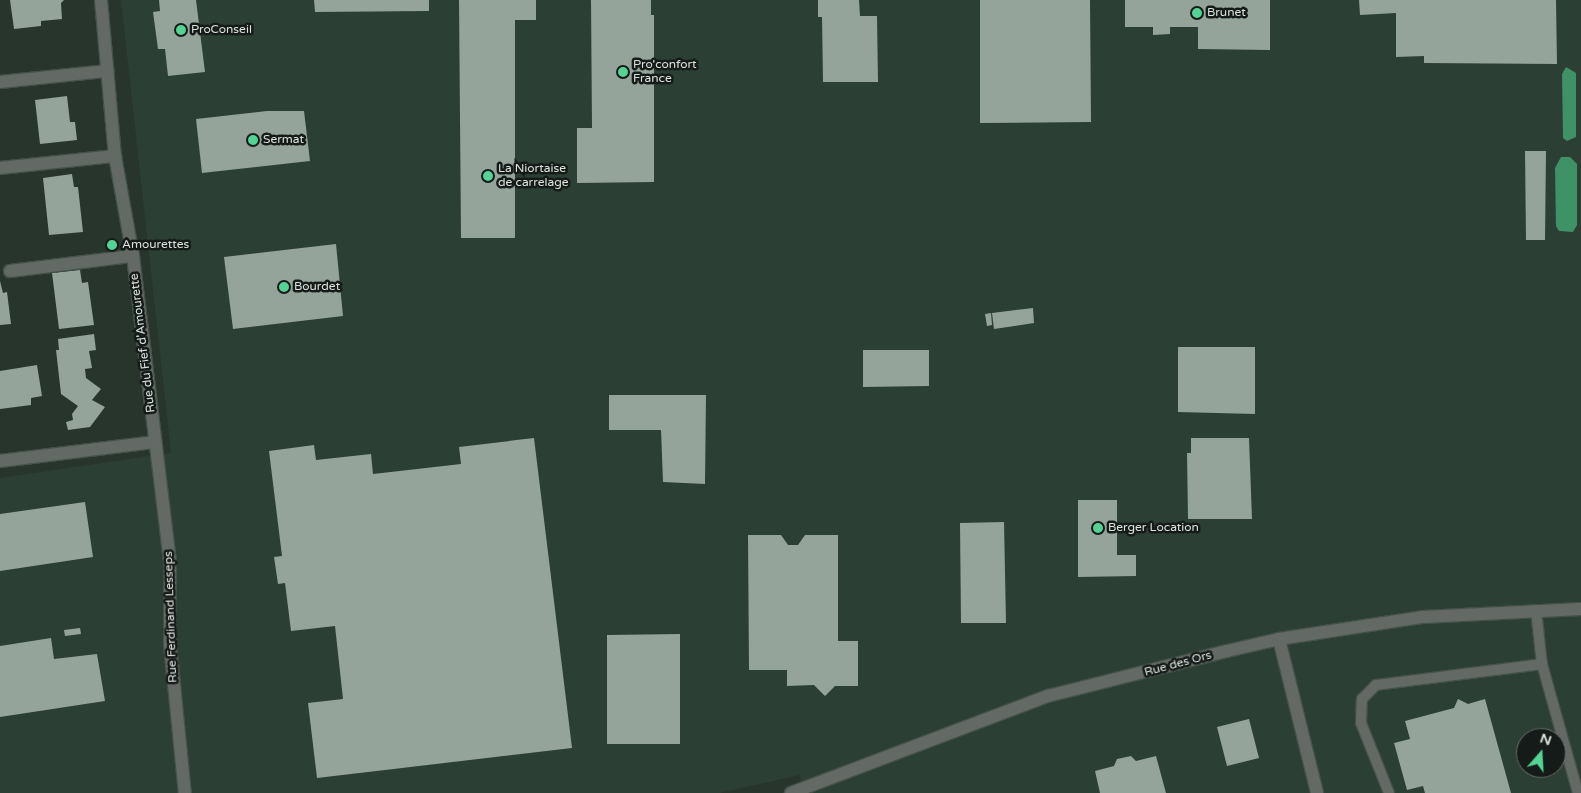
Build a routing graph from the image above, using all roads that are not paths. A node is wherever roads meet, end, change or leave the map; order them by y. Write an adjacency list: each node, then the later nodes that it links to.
1 (101, 0): 2 (street, Rue du Fief d'Amourette)
2 (107, 71): 3 (street); 4 (street, Rue du Fief d'Amourette)
3 (0, 82)
4 (116, 156): 5 (street); 6 (street, Rue du Fief d'Amourette)
5 (0, 168)
6 (133, 256): 7 (street); 8 (street, Rue du Fief d'Amourette)
7 (10, 270)
8 (154, 442): 9 (street); 14 (street, Rue Ferdinand Lesseps)
9 (0, 461)
10 (1581, 609): 11 (street, Rue des Ors)
11 (1536, 610): 12 (street, Rue des Ors); 13 (lane)
12 (1279, 639): 15 (street, Rue des Ors); 16 (street)
13 (1542, 664): 17 (lane); 18 (lane)
14 (185, 793)
15 (791, 793)
16 (1317, 793)
17 (1389, 793)
18 (1578, 793)

